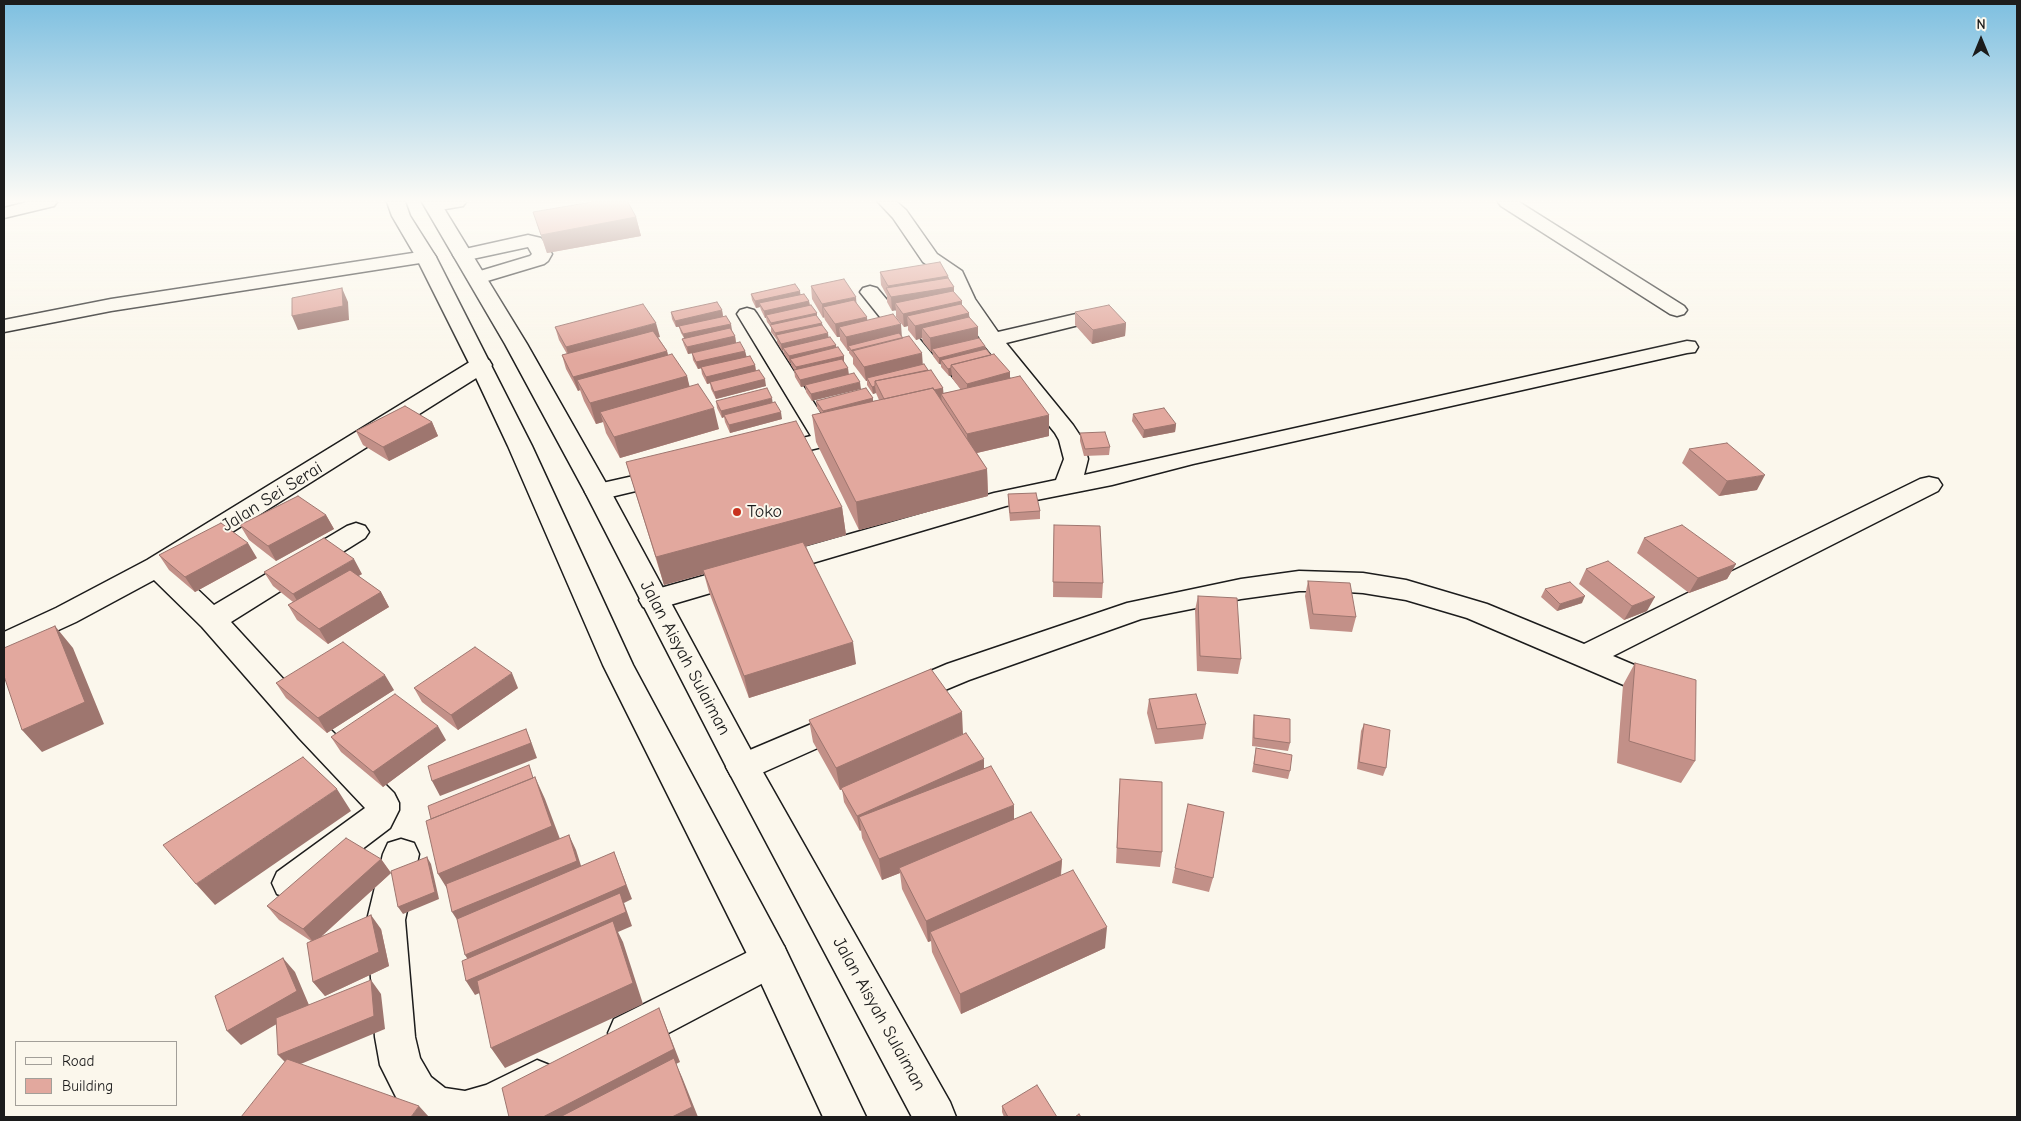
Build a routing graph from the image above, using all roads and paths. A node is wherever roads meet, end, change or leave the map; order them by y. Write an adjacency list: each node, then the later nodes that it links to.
1 (424, 254): 5 (main road)
2 (464, 254): 23 (main road, Jalan Aisyah Sulaiman)
3 (927, 254): 11 (main road)
4 (1589, 254): 7 (main road)
5 (426, 257): 10 (main road); 13 (main road)
6 (870, 292): 15 (main road)
7 (1677, 310)
8 (747, 314): 18 (main road)
9 (1076, 320): 11 (main road)
10 (4, 326)
11 (992, 340): 22 (main road)
12 (1687, 347): 22 (main road)
13 (481, 365): 25 (main road, Jalan Sei Serai); 34 (main road)
14 (988, 402): 15 (main road)
15 (964, 407): 16 (main road)
16 (936, 413)
17 (871, 429): 18 (main road)
18 (825, 440): 19 (main road)
19 (749, 457)
20 (692, 470): 23 (main road)
21 (1929, 485): 29 (main road)
22 (1066, 486): 26 (main road)
23 (598, 492): 26 (main road, Jalan Aisyah Sulaiman)
24 (356, 532): 27 (main road)
25 (157, 567): 27 (main road); 28 (main road, Jalan Sei Serai)
26 (653, 600): 31 (main road, Jalan Aisyah Sulaiman)
27 (212, 620): 33 (main road)
28 (4, 644)
29 (1585, 657): 30 (main road); 31 (main road)
30 (1690, 700)
31 (743, 768): 36 (main road, Jalan Aisyah Sulaiman)
32 (401, 854): 34 (main road)
33 (290, 883)
34 (770, 959): 35 (main road)
35 (845, 1117)
36 (935, 1117)

